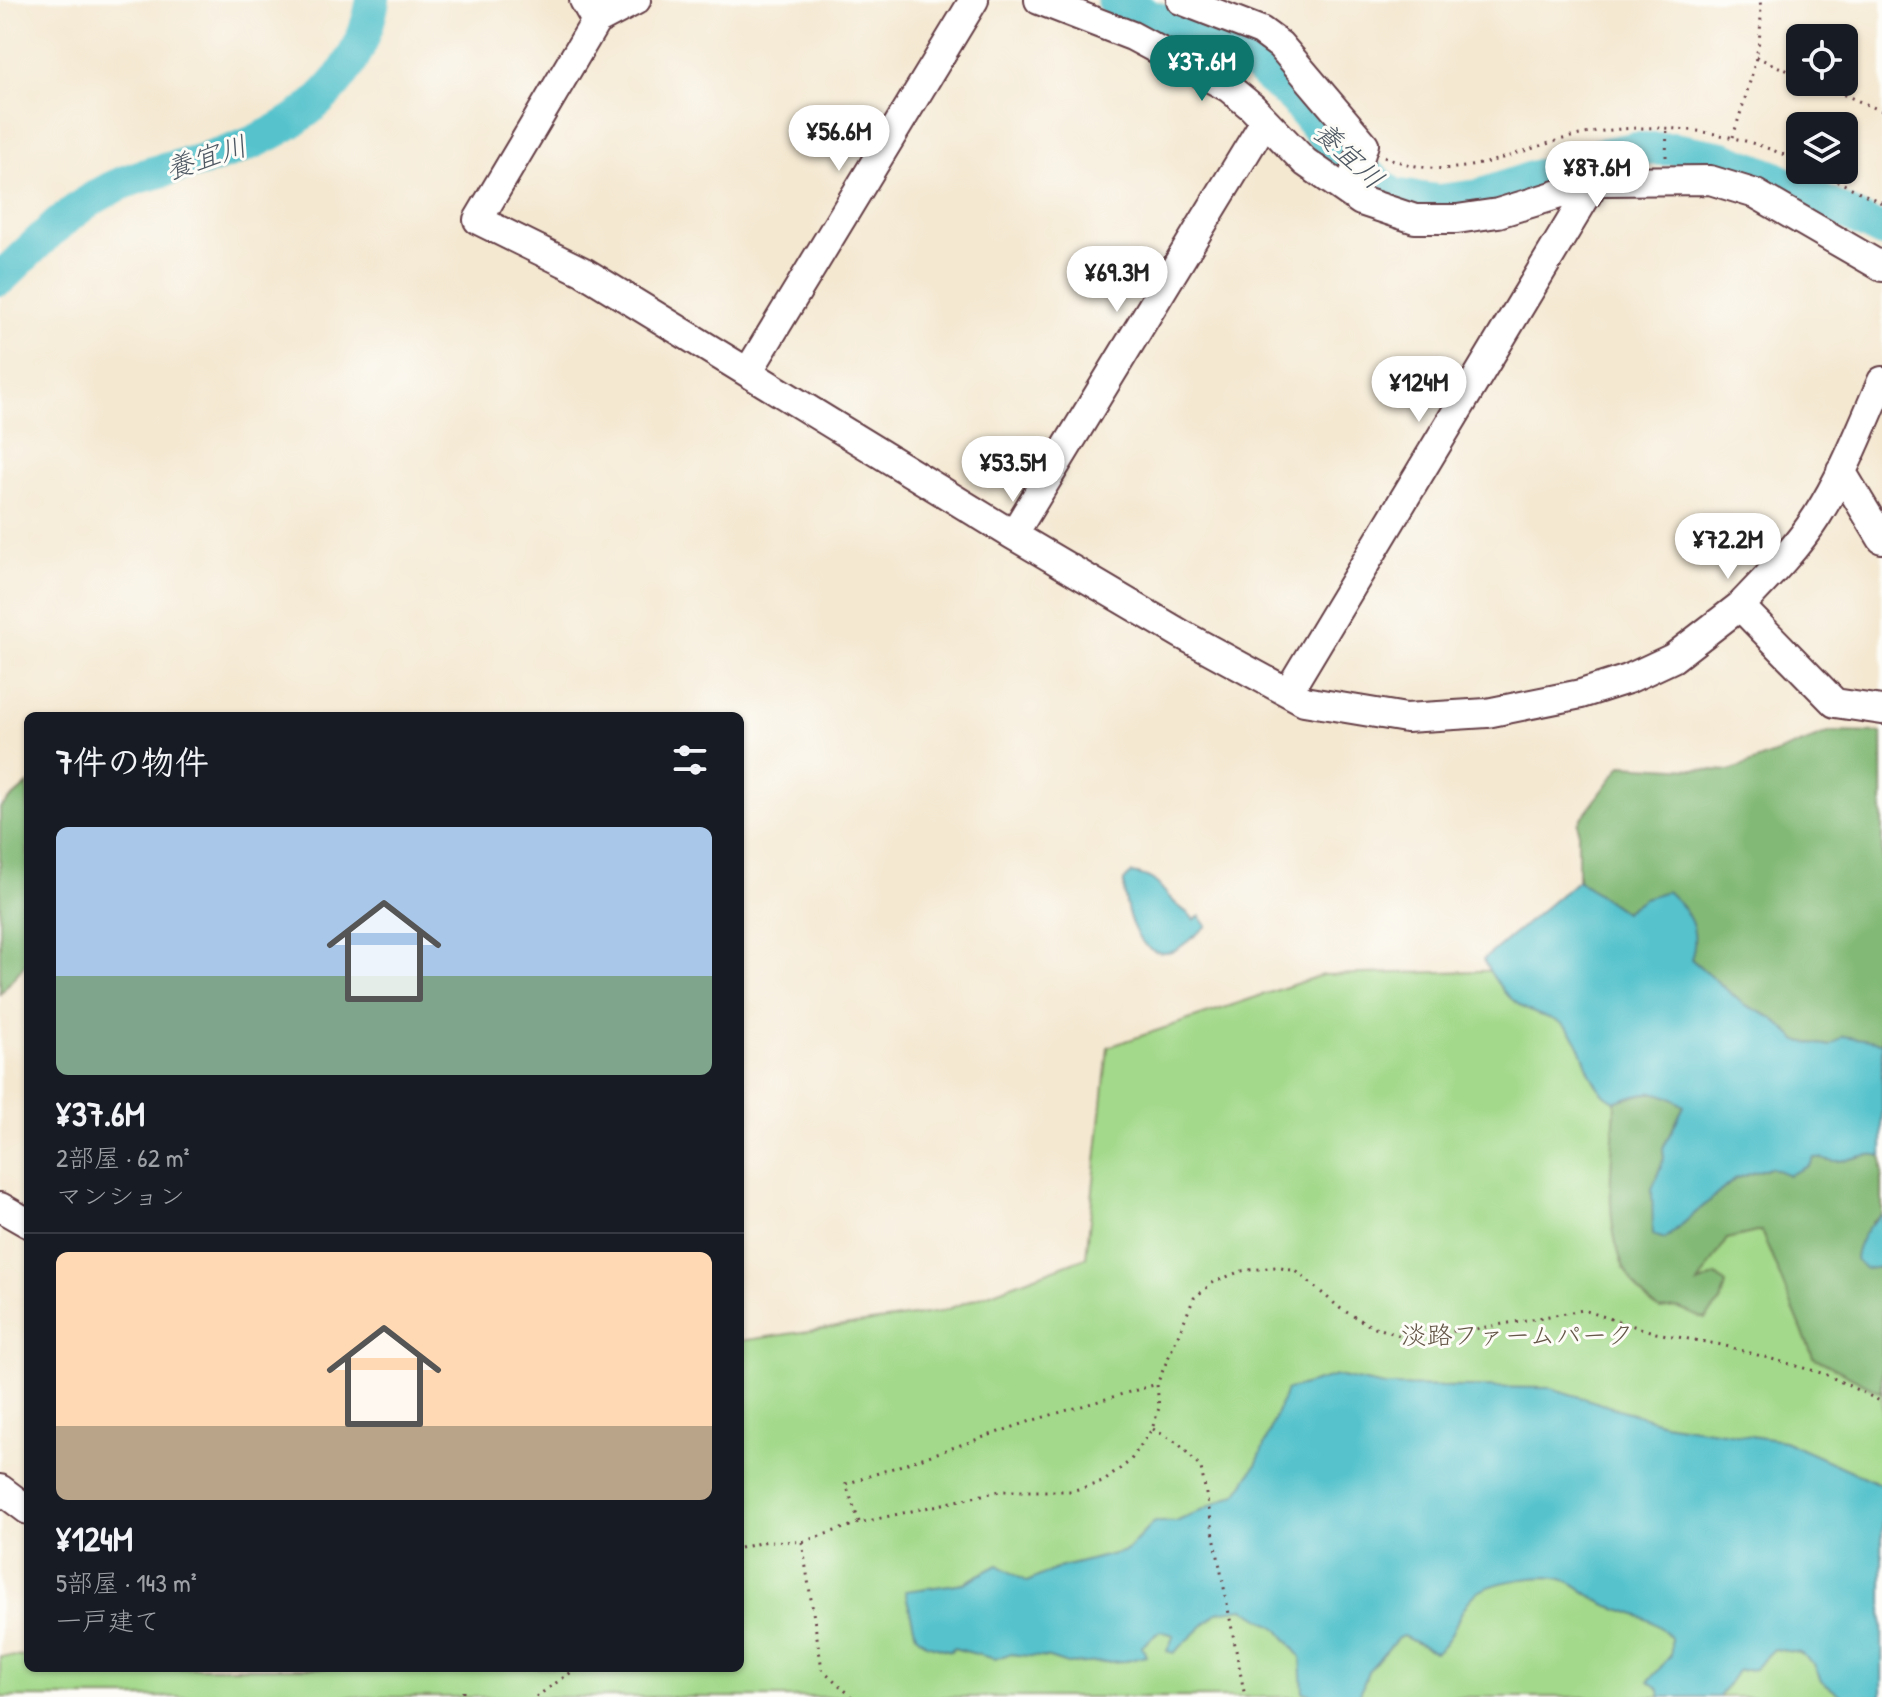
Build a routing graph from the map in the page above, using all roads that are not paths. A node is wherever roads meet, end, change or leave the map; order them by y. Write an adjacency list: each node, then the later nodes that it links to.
1 (636, 0): 5 (street)
2 (974, 0): 10 (street)
3 (1039, 0): 6 (street)
4 (1181, 0): 8 (street)
5 (590, 10): 10 (street)
6 (1265, 121): 8 (street); 13 (street)
7 (1594, 183): 8 (street); 9 (street); 16 (street)
8 (1356, 192)
9 (1882, 267)
10 (748, 372): 13 (street)
11 (1882, 381): 12 (street)
12 (1841, 471): 14 (street); 15 (street)
13 (1013, 535): 16 (street)
14 (1882, 539)
15 (1740, 606): 16 (street); 17 (street)
16 (1288, 692)
17 (1882, 710)
18 (0, 1207): 19 (street)
19 (24, 1221)
20 (0, 1489): 21 (street)
21 (24, 1507)

